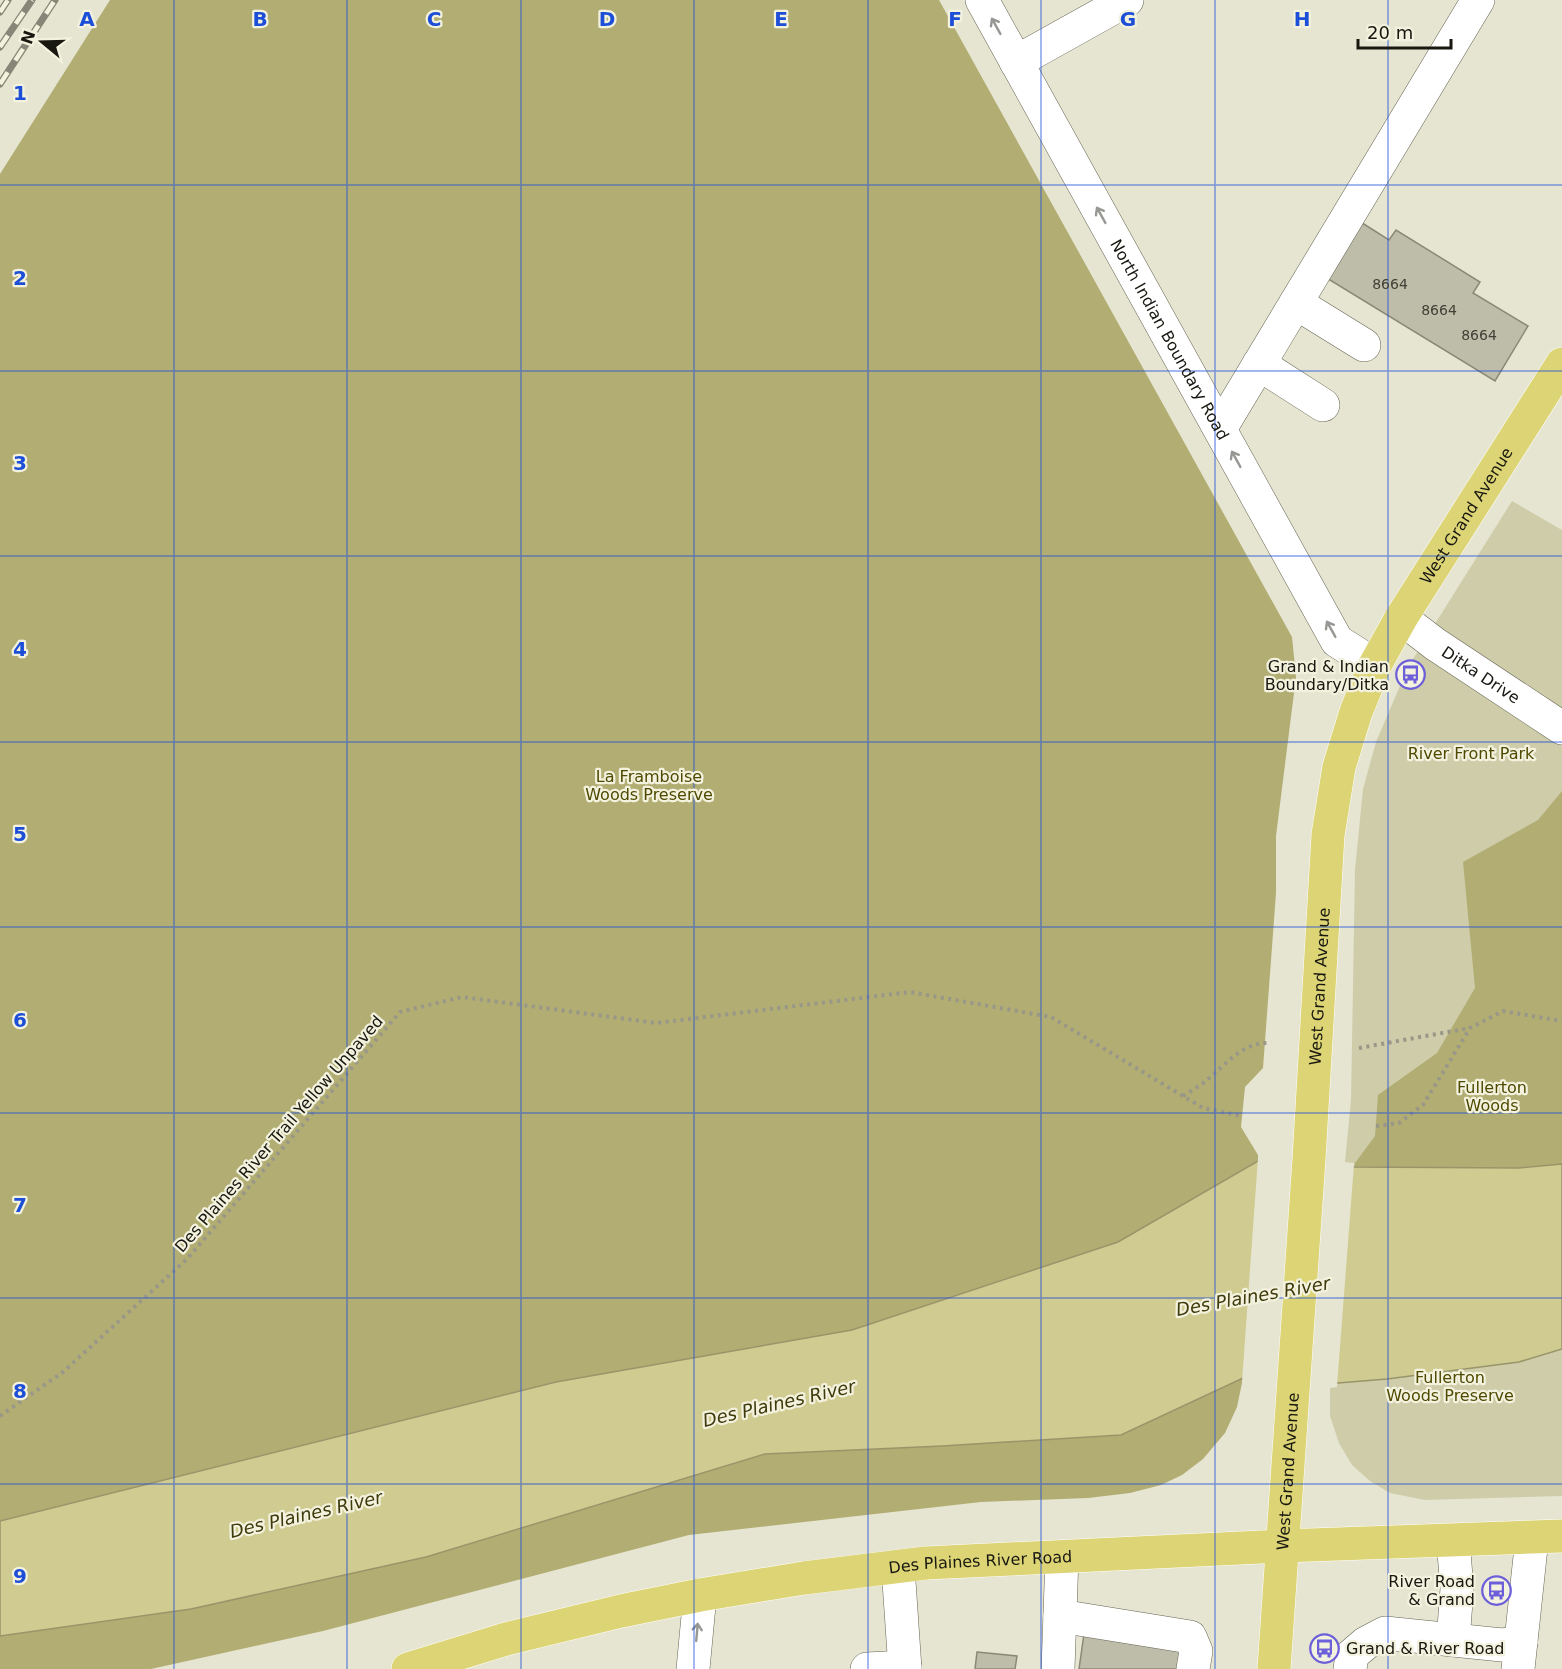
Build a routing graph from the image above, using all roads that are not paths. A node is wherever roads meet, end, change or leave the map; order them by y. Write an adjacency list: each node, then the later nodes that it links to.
1 (982, 0): 4 (street, North Indian Boundary Road, one-way to 1)
2 (1127, 0): 4 (street)
3 (1478, 0): 5 (street)
4 (1016, 62): 10 (street, North Indian Boundary Road, one-way to 4)
5 (1296, 303): 6 (street); 7 (street)
6 (1364, 345)
7 (1258, 364): 9 (street); 10 (street)
8 (1562, 364): 11 (main road, West Grand Avenue)
9 (1323, 405)
10 (1220, 429): 12 (street, North Indian Boundary Road, one-way to 10)
11 (1401, 618): 12 (main road, West Grand Avenue); 13 (street, Ditka Drive)
12 (1375, 665): 16 (main road, West Grand Avenue)
13 (1562, 728)
14 (1547, 1537): 15 (main road, Des Plaines River Road); 22 (street)
15 (1453, 1540): 16 (main road, Des Plaines River Road); 21 (street)
16 (1282, 1546): 17 (main road, Des Plaines River Road); 29 (main road, West Grand Avenue)
17 (1062, 1557): 18 (main road, Des Plaines River Road); 20 (street)
18 (897, 1567): 19 (main road, Des Plaines River Road); 23 (street)
19 (700, 1595): 24 (main road, Des Plaines River Road); 25 (street, one-way to 19)
20 (1060, 1616): 27 (street); 28 (street)
21 (1453, 1640): 22 (street); 30 (street)
22 (1519, 1656)
23 (905, 1668): 26 (street)
24 (408, 1669)
25 (693, 1669)
26 (867, 1669)
27 (1058, 1669)
28 (1193, 1669)
29 (1274, 1669)
30 (1350, 1669)

